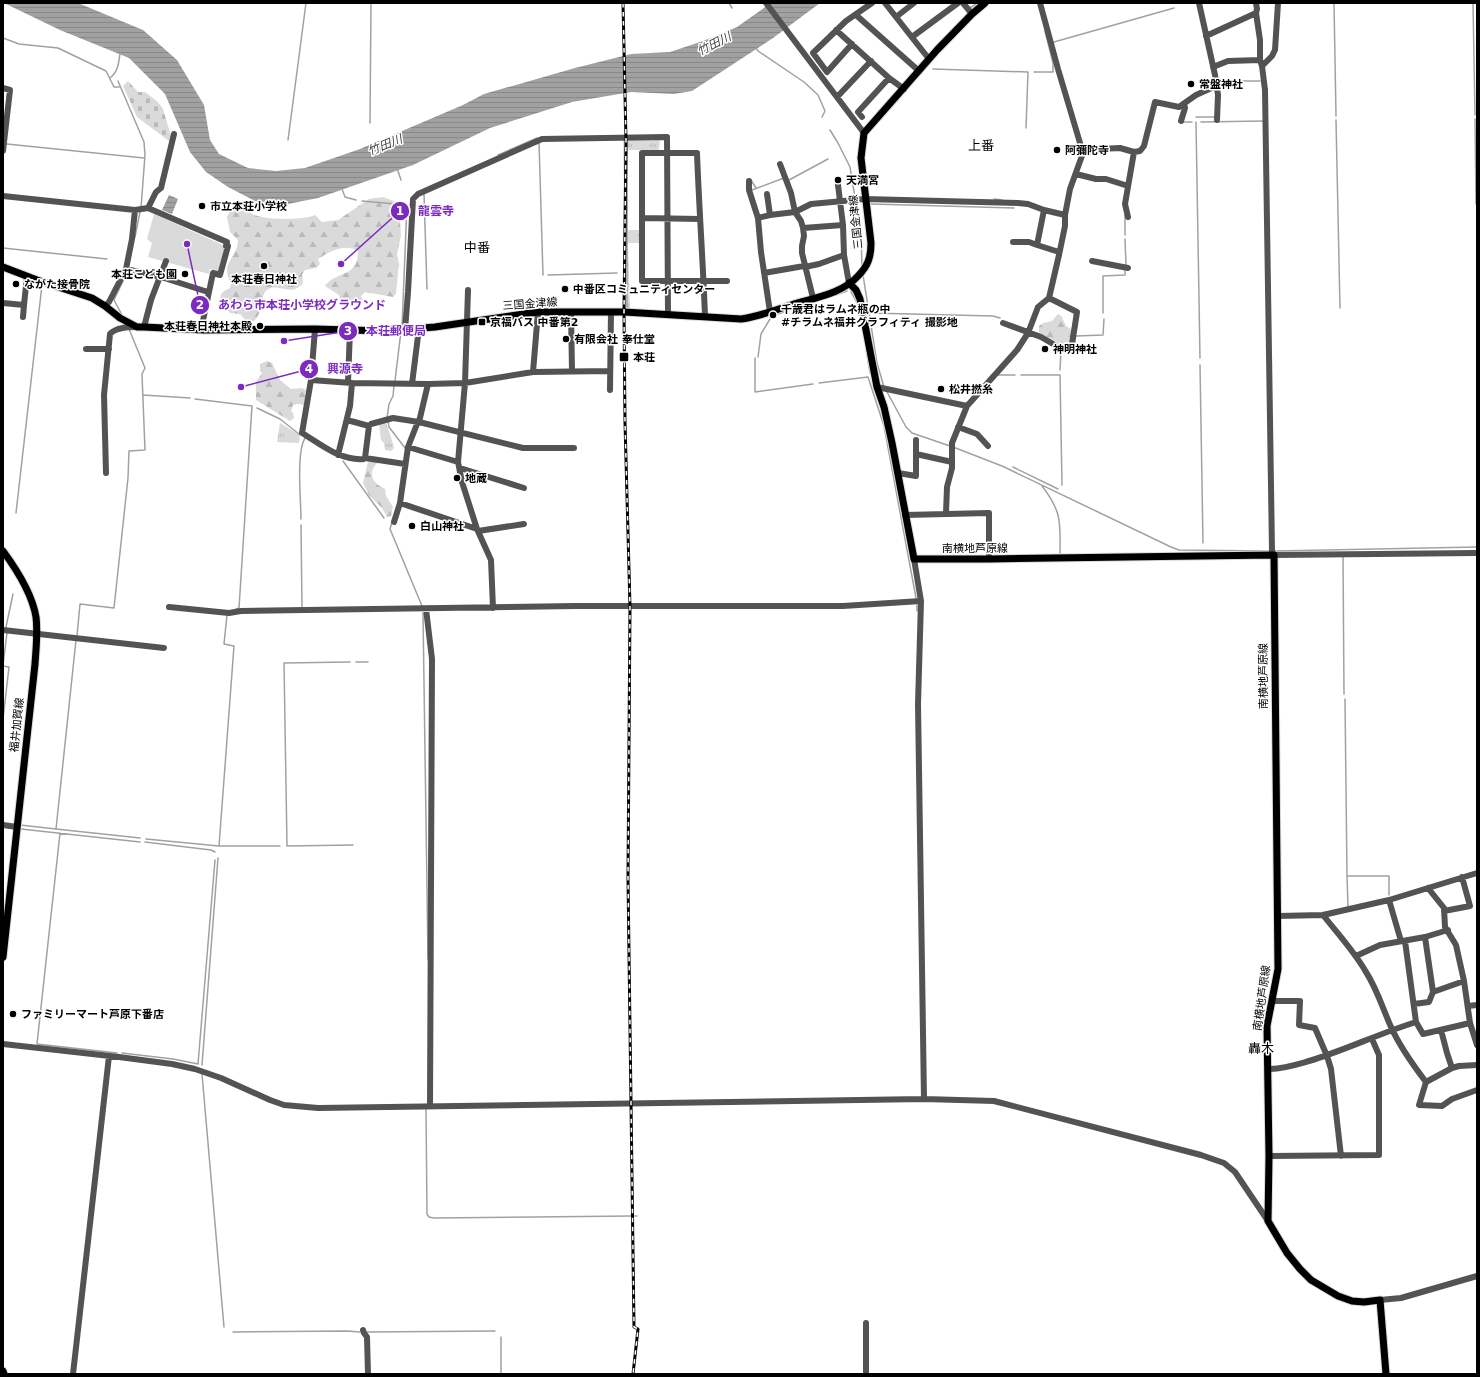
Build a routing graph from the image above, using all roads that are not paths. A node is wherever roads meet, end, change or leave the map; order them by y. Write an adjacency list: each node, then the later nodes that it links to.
1 (766, 3): 29 (street)
2 (872, 3): 14 (street)
3 (885, 3): 15 (street)
4 (914, 3): 15 (street)
5 (958, 3): 18 (street)
6 (963, 3): 13 (street)
7 (985, 3): 13 (main road)
8 (1040, 3): 39 (street)
9 (1199, 3): 17 (street)
10 (1256, 3): 12 (street)
11 (1278, 3): 22 (street)
12 (1256, 13): 17 (street); 22 (street)
13 (972, 14): 20 (main road)
14 (856, 15): 16 (street); 24 (street)
15 (896, 17): 18 (street)
16 (836, 30): 19 (street); 19 (street)
17 (1206, 36): 23 (street)
18 (912, 37): 20 (street)
19 (852, 44): 21 (street)
20 (929, 59): 24 (main road)
21 (871, 61): 25 (street); 29 (street)
22 (1261, 63): 23 (street); 142 (street)
23 (1213, 67): 26 (street)
24 (919, 71): 28 (main road)
25 (889, 78): 28 (street); 31 (street)
26 (1216, 86): 30 (street); 32 (street)
27 (3, 88): 36 (street)
28 (904, 89): 34 (main road)
29 (838, 96): 34 (street)
30 (1184, 104): 33 (street); 38 (street)
31 (862, 117)
32 (1218, 120)
33 (1181, 121)
34 (864, 133): 47 (main road, 三国金津線)
35 (174, 134): 49 (street)
36 (3, 151)
37 (667, 152): 56 (street); 58 (street); 59 (street); 102 (street)
38 (1134, 152): 39 (street); 44 (street)
39 (1083, 153): 41 (street)
40 (780, 164): 52 (street)
41 (1076, 174): 44 (street); 54 (street)
42 (749, 181): 57 (street)
43 (838, 185): 48 (street)
44 (1128, 186): 55 (street)
45 (767, 194): 53 (street)
46 (3, 196): 50 (street)
47 (865, 199): 48 (street); 51 (street); 78 (main road, 三国金津線)
48 (840, 202): 52 (street); 60 (street)
49 (148, 208): 50 (street); 80 (street)
50 (135, 210): 71 (street)
51 (1044, 210): 54 (street); 63 (street)
52 (795, 212): 53 (street); 61 (street)
53 (770, 215): 57 (street)
54 (1065, 215): 64 (street)
55 (1128, 217)
56 (642, 218): 58 (street); 75 (street)
57 (758, 218): 72 (street)
58 (667, 219): 59 (street); 75 (street)
59 (700, 219): 76 (street)
60 (843, 225): 61 (street); 65 (street)
61 (803, 228): 68 (street)
62 (1013, 242): 63 (street)
63 (1037, 244): 64 (street)
64 (1059, 252): 82 (street)
65 (844, 255): 68 (street); 78 (street)
66 (166, 261): 74 (street)
67 (1092, 261): 70 (street)
68 (805, 266): 72 (street); 81 (street)
69 (3, 267): 73 (main road, 三国金津線)
70 (1128, 268)
71 (126, 269): 74 (street); 85 (street)
72 (764, 273): 89 (street)
73 (27, 276): 84 (street); 85 (main road, 三国金津線)
74 (161, 276): 80 (street); 96 (street)
75 (668, 281): 76 (street); 90 (street)
76 (703, 281): 77 (street); 91 (street)
77 (726, 282)
78 (849, 283): 81 (main road, 三国金津線); 114 (main road)
79 (468, 290): 94 (street)
80 (208, 292): 100 (street)
81 (813, 298): 89 (main road, 三国金津線)
82 (1049, 298): 103 (street); 103 (street)
83 (3, 303): 84 (street)
84 (24, 305): 92 (street)
85 (105, 306): 93 (main road, 三国金津線)
86 (538, 312): 87 (main road, 三国金津線); 94 (main road, 三国金津線); 108 (street)
87 (571, 312): 88 (main road, 三国金津線); 106 (street)
88 (611, 312): 90 (main road, 三国金津線); 107 (street)
89 (770, 312): 91 (main road, 三国金津線)
90 (668, 315): 91 (main road, 三国金津線)
91 (705, 316)
92 (23, 317)
93 (120, 318): 96 (main road, 三国金津線); 97 (street)
94 (468, 322): 98 (main road, 三国金津線); 111 (street)
95 (1003, 323): 103 (street)
96 (140, 327): 97 (street); 100 (main road, 三国金津線)
97 (122, 328): 104 (street)
98 (419, 328): 102 (main road, 三国金津線); 112 (street)
99 (315, 329): 100 (main road, 三国金津線); 101 (main road, 三国金津線); 109 (street)
100 (201, 330)
101 (350, 330): 102 (main road, 三国金津線); 110 (street)
102 (403, 330)
103 (1028, 333): 116 (street)
104 (109, 349): 105 (street); 132 (street)
105 (86, 350)
106 (572, 371): 107 (street); 108 (street)
107 (610, 371): 115 (street)
108 (533, 372): 111 (street)
109 (311, 380): 110 (street); 127 (street)
110 (350, 383): 112 (street); 117 (street)
111 (465, 383): 113 (street); 121 (street)
112 (412, 384): 113 (street)
113 (428, 384): 118 (street)
114 (877, 387): 116 (street); 133 (main road)
115 (610, 390)
116 (967, 406): 120 (street)
117 (347, 420): 119 (street); 127 (street)
118 (419, 422): 119 (street); 121 (street); 124 (street)
119 (369, 426): 128 (street)
120 (958, 427): 123 (street); 129 (street)
121 (460, 433): 125 (street); 131 (street)
122 (916, 440): 126 (street)
123 (988, 446)
124 (408, 447): 130 (street); 131 (street)
125 (574, 448)
126 (916, 454): 129 (street); 133 (street)
127 (338, 455): 128 (street)
128 (365, 458): 130 (street)
129 (952, 462): 136 (street)
130 (403, 464): 135 (street)
131 (459, 465): 134 (street); 140 (street)
132 (106, 473)
133 (898, 473): 137 (main road)
134 (524, 488)
135 (400, 503): 138 (street); 140 (street)
136 (946, 513): 137 (street); 145 (street)
137 (905, 514): 144 (main road)
138 (394, 522)
139 (524, 524): 140 (street)
140 (478, 530): 148 (street)
141 (3, 551): 151 (main road, 福井加賀線)
142 (1273, 551): 143 (street); 145 (main road, 南横地芦原線); 160 (main road, 南横地芦原線)
143 (1477, 553)
144 (914, 559): 145 (main road, 南横地芦原線); 146 (street)
145 (989, 560)
146 (921, 601): 148 (street); 187 (street)
147 (169, 607): 149 (street)
148 (493, 608): 149 (street)
149 (426, 609): 188 (street)
150 (3, 630): 151 (street)
151 (36, 634): 152 (street); 154 (main road, 福井加賀線)
152 (164, 648)
153 (3, 825): 154 (street)
154 (17, 827): 166 (main road, 福井加賀線)
155 (1477, 873): 156 (street)
156 (1462, 877): 157 (street); 159 (street)
157 (1428, 888): 158 (street); 159 (street)
158 (1389, 900): 161 (street); 164 (street)
159 (1444, 911): 162 (street)
160 (1278, 916): 161 (street); 169 (main road, 南横地芦原線)
161 (1323, 916): 165 (street)
162 (1448, 930): 163 (street); 167 (street)
163 (1425, 937): 164 (street); 168 (street)
164 (1403, 941): 165 (street); 170 (street)
165 (1356, 956): 175 (street)
166 (3, 957)
167 (1464, 981): 168 (street); 172 (street)
168 (1433, 992): 170 (street)
169 (1272, 1001): 181 (street); 184 (main road, 南横地芦原線)
170 (1414, 1004): 173 (street)
171 (1477, 1005): 172 (street)
172 (1468, 1006): 174 (street)
173 (1416, 1022): 175 (street); 176 (street)
174 (1470, 1023): 176 (street); 179 (street)
175 (1392, 1029): 177 (street); 185 (street)
176 (1441, 1030): 183 (street)
177 (1372, 1039): 181 (street); 190 (street)
178 (3, 1044): 180 (street)
179 (1477, 1045)
180 (109, 1056): 188 (street); 198 (street)
181 (1327, 1056): 184 (street); 190 (street)
182 (1477, 1065): 183 (street)
183 (1452, 1068): 185 (street)
184 (1268, 1069): 189 (main road, 南横地芦原線)
185 (1426, 1082): 186 (street)
186 (1477, 1090)
187 (924, 1099): 188 (street); 191 (street)
188 (430, 1106)
189 (1269, 1156): 190 (street); 191 (main road, 南横地芦原線)
190 (1341, 1156)
191 (1268, 1221): 193 (main road)
192 (1477, 1276): 193 (street)
193 (1380, 1300): 201 (main road)
194 (866, 1324): 200 (street)
195 (364, 1330): 199 (street)
196 (3, 1371): 197 (main road)
197 (4, 1374)
198 (73, 1374)
199 (368, 1374)
200 (866, 1374)
201 (1386, 1374)

